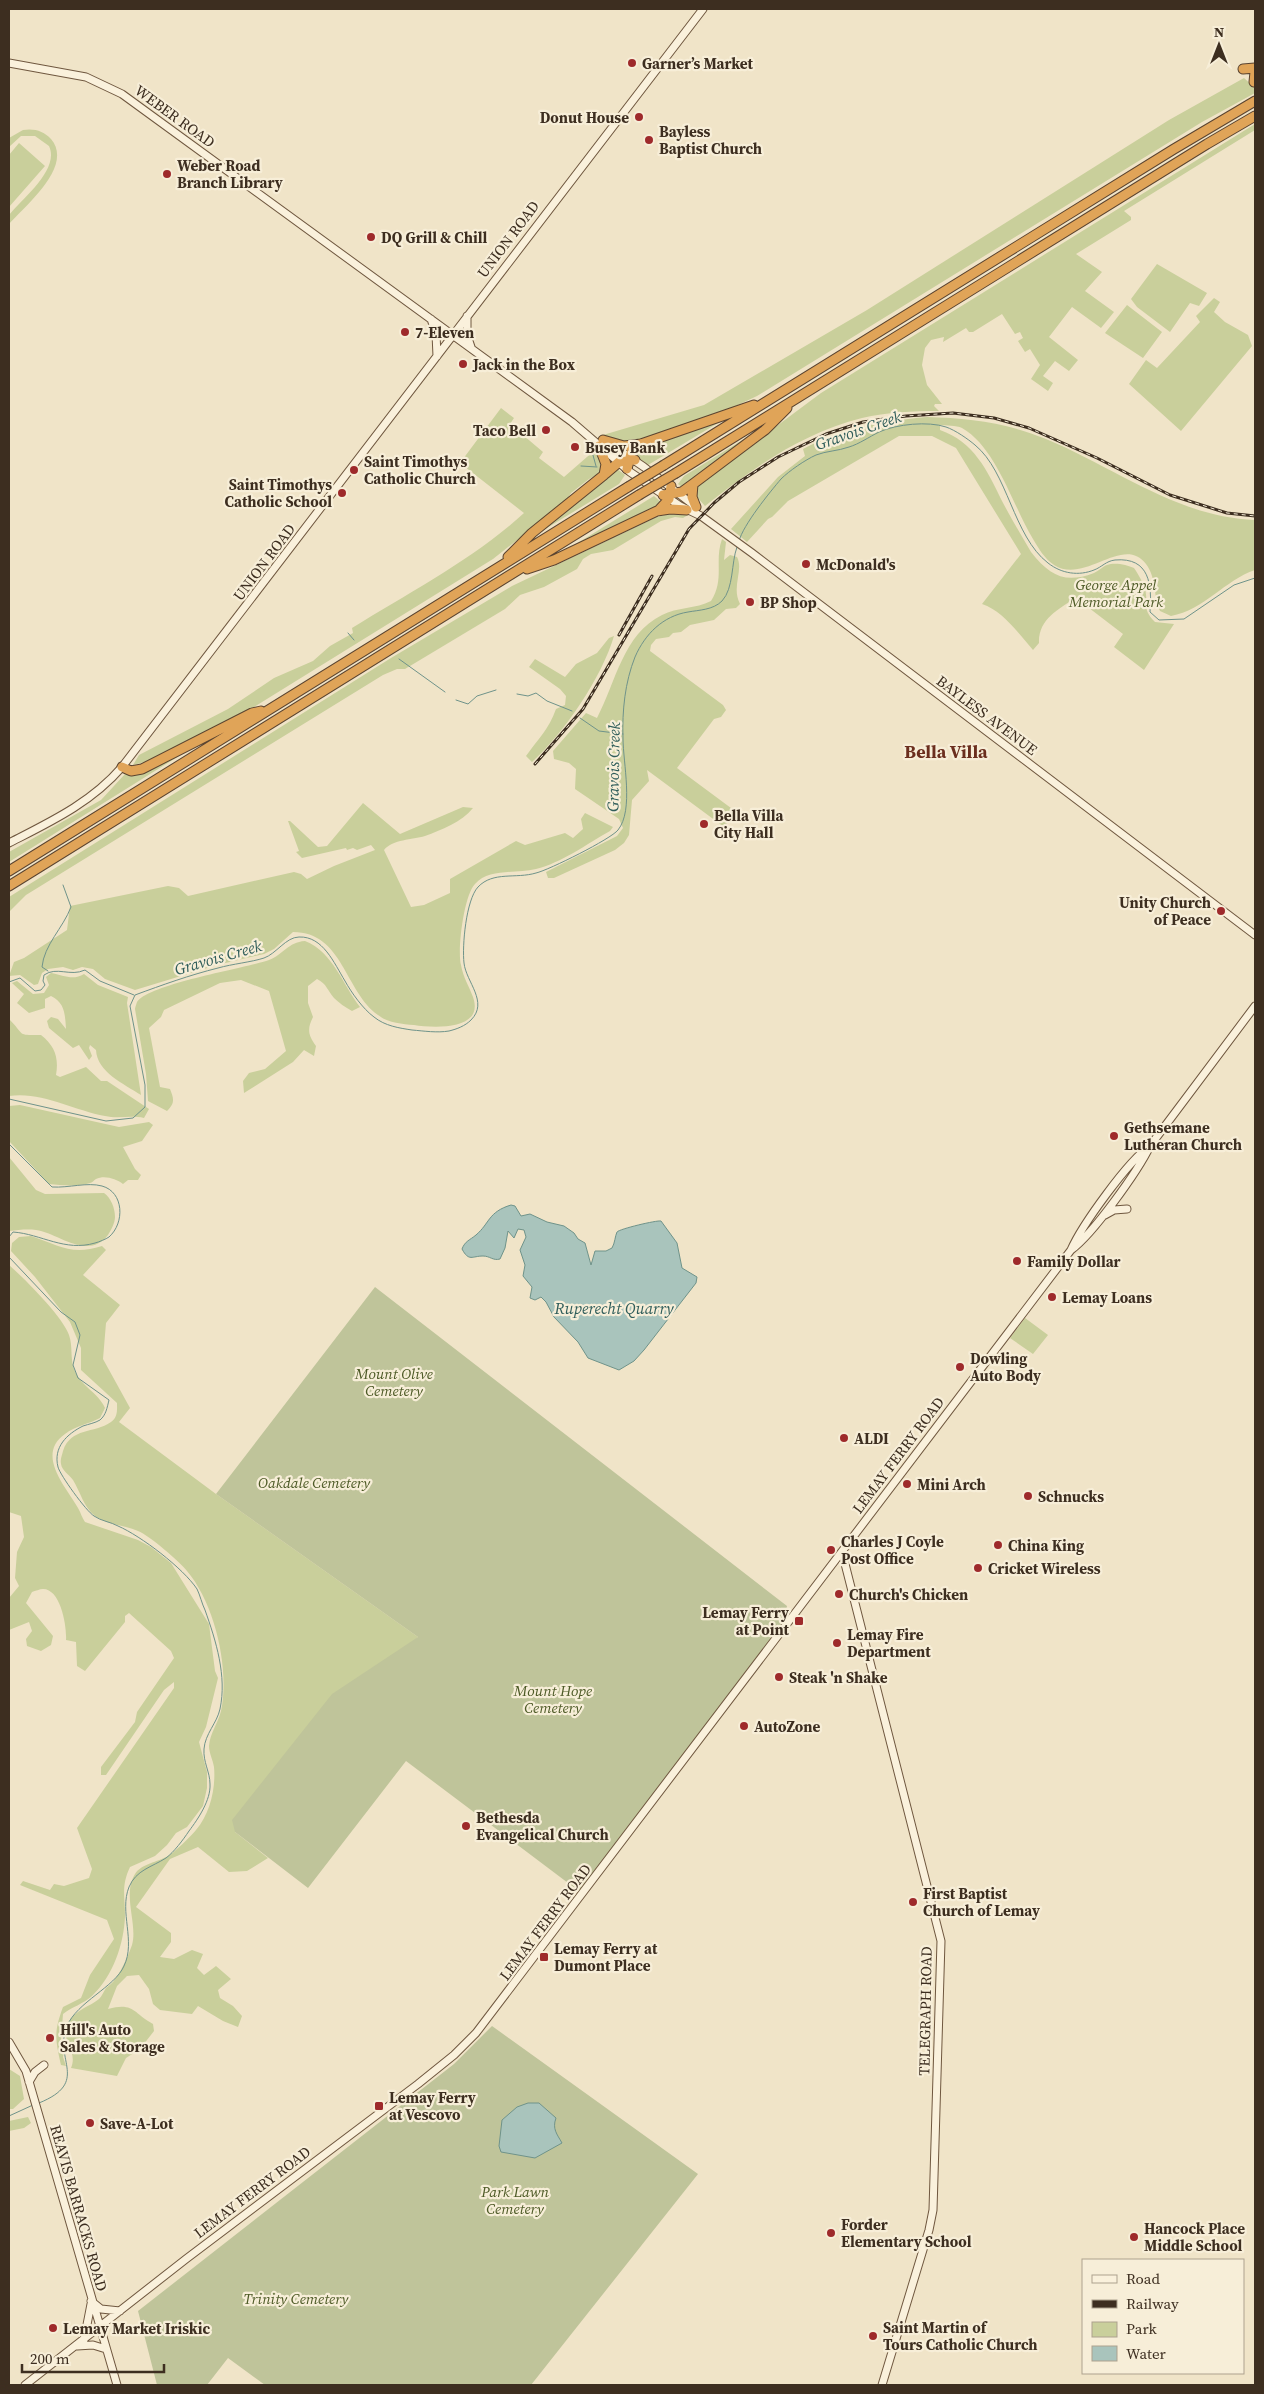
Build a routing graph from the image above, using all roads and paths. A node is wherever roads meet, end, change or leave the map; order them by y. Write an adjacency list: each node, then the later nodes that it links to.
1 (703, 9): 9 (main road, UNION ROAD)
2 (9, 64): 10 (main road, WEBER ROAD)
3 (1255, 68): 4 (highway)
4 (1243, 69)
5 (1255, 72): 6 (highway)
6 (1254, 82)
7 (1255, 102): 15 (highway)
8 (1255, 116): 14 (highway)
9 (467, 316): 11 (main road, UNION ROAD); 12 (main road)
10 (430, 318): 11 (main road, WEBER ROAD); 13 (main road)
11 (454, 335): 12 (main road, BAYLESS AVENUE); 13 (main road, UNION ROAD)
12 (471, 348): 16 (main road, BAYLESS AVENUE)
13 (437, 356): 27 (main road, UNION ROAD)
14 (799, 396): 20 (highway); 25 (highway, bridge)
15 (770, 399): 17 (highway); 24 (highway, bridge)
16 (601, 443): 17 (highway); 18 (main road, BAYLESS AVENUE); 18 (main road, BAYLESS AVENUE); 19 (highway)
17 (641, 444): 18 (highway)
18 (627, 462): 19 (highway); 21 (main road, BAYLESS AVENUE); 21 (main road, BAYLESS AVENUE)
19 (604, 475): 24 (highway)
20 (693, 484): 21 (highway); 22 (highway)
21 (670, 493): 22 (main road, BAYLESS AVENUE); 22 (main road, BAYLESS AVENUE); 23 (highway)
22 (692, 509): 23 (highway); 31 (main road, BAYLESS AVENUE)
23 (657, 511): 25 (highway)
24 (499, 567): 26 (highway)
25 (510, 575): 30 (highway)
26 (268, 709): 27 (highway); 29 (highway)
27 (122, 767): 28 (main road, UNION ROAD)
28 (9, 844)
29 (9, 871)
30 (9, 886)
31 (1255, 935)
32 (1255, 1006): 33 (main road, LEMAY FERRY ROAD)
33 (1150, 1146): 35 (main road, LEMAY FERRY ROAD); 36 (main road, LEMAY FERRY ROAD)
34 (1127, 1209): 35 (main road)
35 (1102, 1216): 36 (main road, LEMAY FERRY ROAD)
36 (1071, 1250): 37 (main road, LEMAY FERRY ROAD)
37 (842, 1552): 42 (main road, LEMAY FERRY ROAD); 49 (main road, TELEGRAPH ROAD)
38 (9, 2042): 40 (main road, REAVIS BARRACKS ROAD)
39 (44, 2065): 40 (main road)
40 (29, 2083): 41 (main road, REAVIS BARRACKS ROAD)
41 (91, 2301): 42 (main road); 43 (main road, REAVIS BARRACKS ROAD); 44 (main road)
42 (120, 2311): 43 (main road, LEMAY FERRY ROAD)
43 (99, 2328): 44 (main road, LEMAY FERRY ROAD); 46 (main road, REAVIS BARRACKS ROAD)
44 (84, 2340): 45 (main road, LEMAY FERRY ROAD)
45 (76, 2346): 46 (main road); 47 (main road, LEMAY FERRY ROAD)
46 (106, 2349): 48 (main road, REAVIS BARRACKS ROAD)
47 (25, 2385)
48 (117, 2385)
49 (882, 2385)

